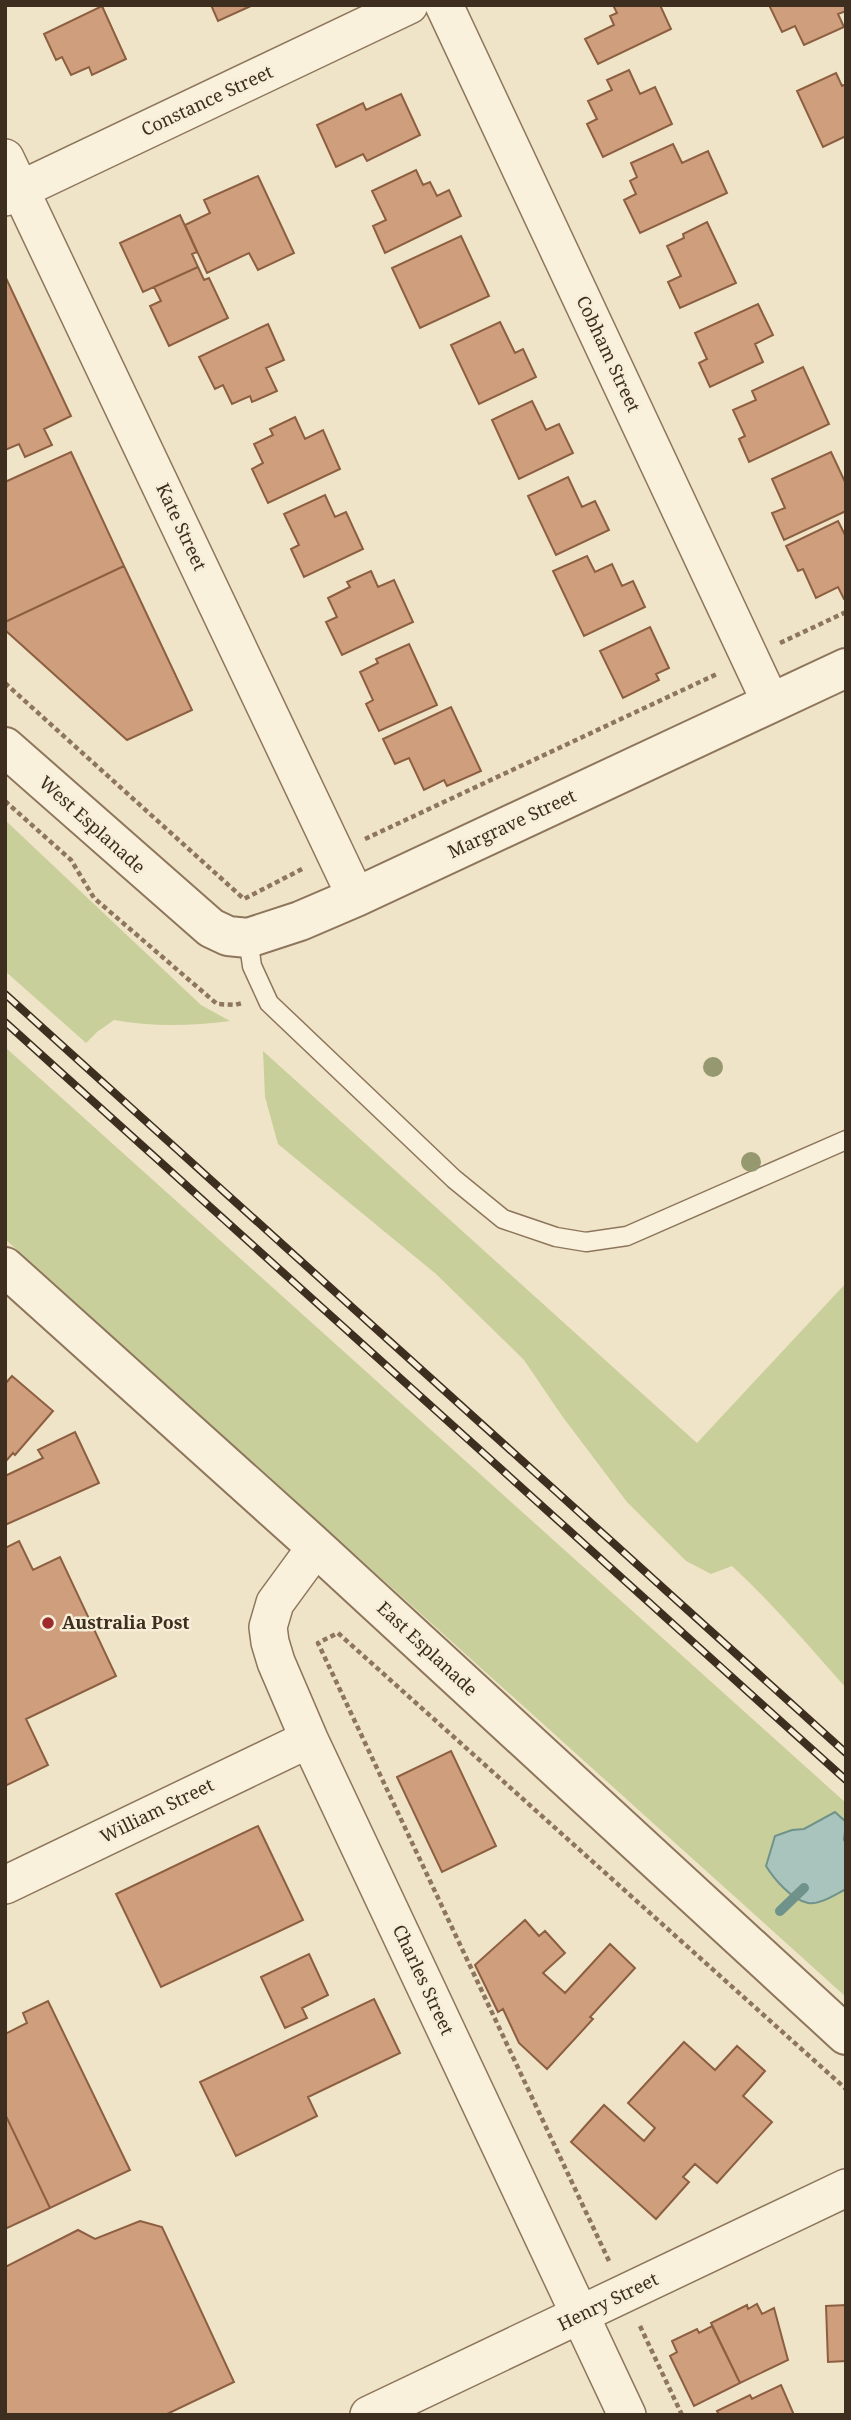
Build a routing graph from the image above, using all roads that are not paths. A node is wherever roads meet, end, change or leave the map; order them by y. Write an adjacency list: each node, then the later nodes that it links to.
1 (409, 5): 3 (street, Constance Street)
2 (444, 5): 5 (street, Cobham Street)
3 (10, 182): 7 (street, Kate Street)
4 (846, 668): 5 (street, Margrave Street)
5 (772, 703): 7 (street, Margrave Street)
6 (5, 747): 8 (street, West Esplanade)
7 (356, 897): 8 (street, Margrave Street)
8 (248, 938): 9 (lane)
9 (846, 1140)
10 (5, 1268): 11 (street, East Esplanade)
11 (316, 1547): 12 (street, Charles Street); 14 (street, East Esplanade)
12 (309, 1739): 13 (street, William Street); 16 (street, Charles Street)
13 (5, 1885)
14 (846, 2035)
15 (846, 2188): 16 (street, Henry Street)
16 (580, 2316): 17 (street, Henry Street); 18 (street, Charles Street)
17 (369, 2415)
18 (627, 2415)

